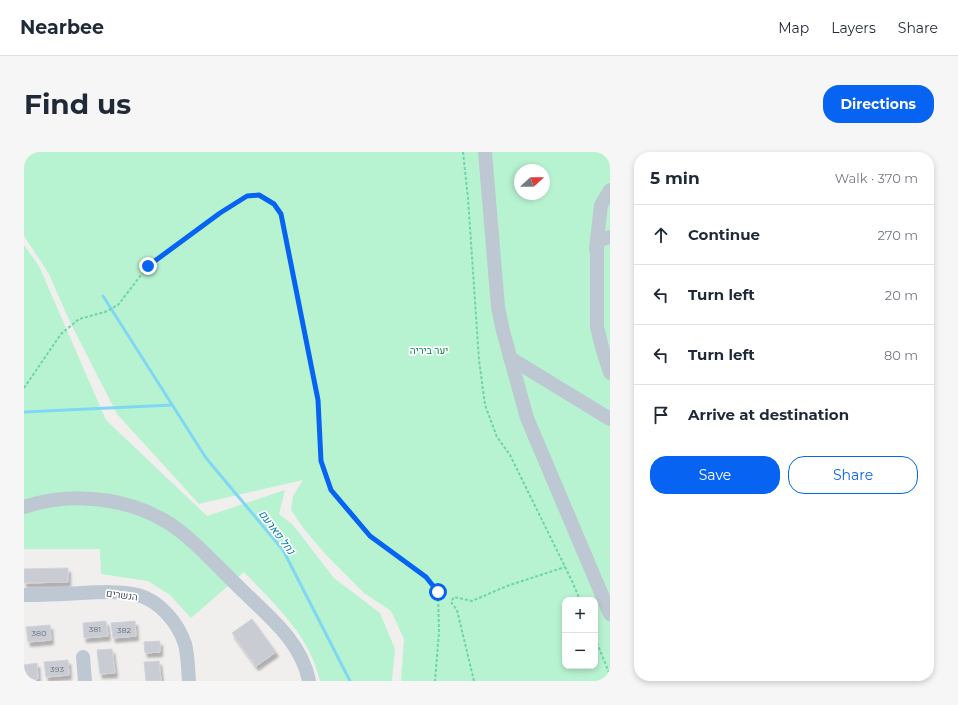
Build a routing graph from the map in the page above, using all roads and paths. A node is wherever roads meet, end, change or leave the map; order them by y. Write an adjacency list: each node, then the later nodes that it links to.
1 (463, 152): 12 (path)
2 (485, 152): 7 (street)
3 (610, 190): 5 (street)
4 (610, 237): 5 (street)
5 (596, 241): 6 (street); 8 (street)
6 (596, 262)
7 (510, 358): 10 (street); 15 (street)
8 (610, 373)
9 (24, 388): 22 (path)
10 (610, 419)
11 (24, 507): 21 (street)
12 (565, 567): 14 (path); 23 (path)
13 (24, 595): 20 (street, הנשרים)
14 (579, 597)
15 (610, 614)
16 (598, 645): 18 (path)
17 (83, 657): 19 (street)
18 (610, 675)
19 (85, 681)
20 (189, 681)
21 (309, 681)
22 (435, 681)
23 (474, 681)

